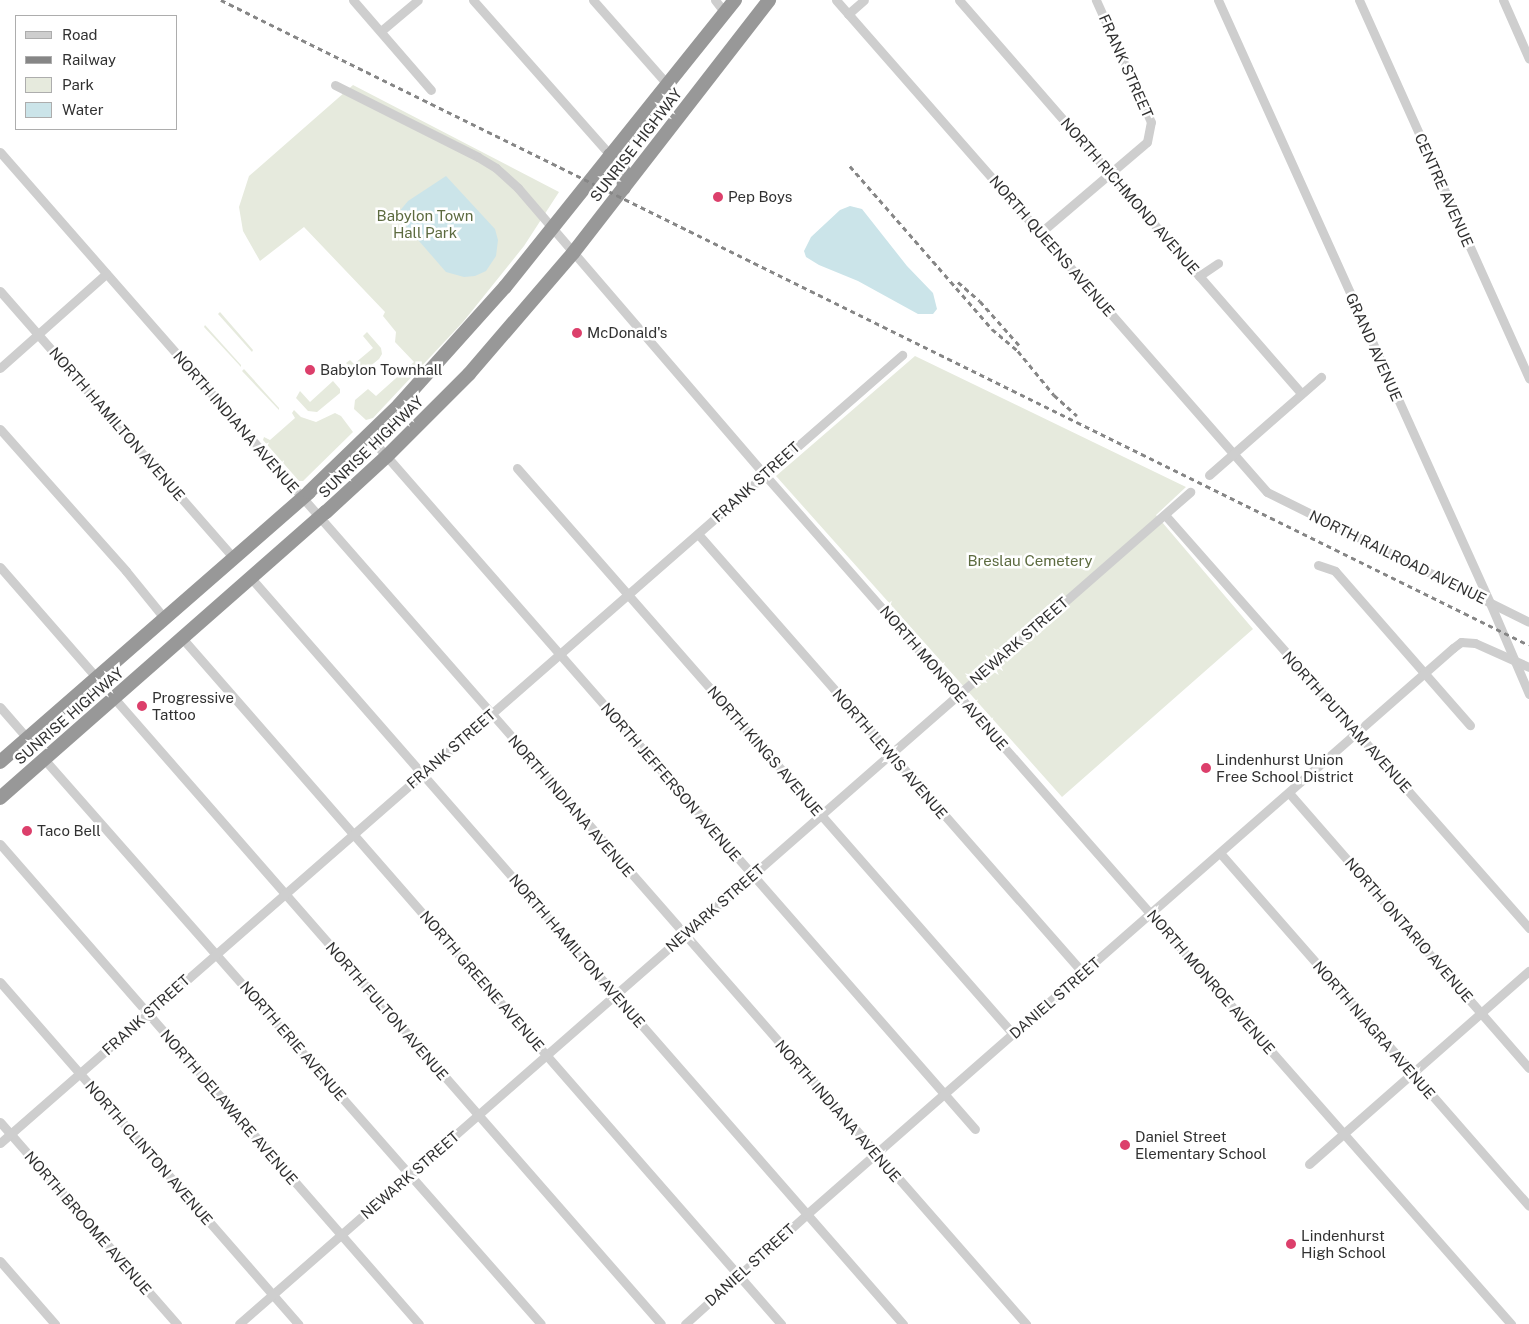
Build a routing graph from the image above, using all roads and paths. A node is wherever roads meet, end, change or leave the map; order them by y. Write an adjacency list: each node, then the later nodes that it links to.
1 (354, 0): 17 (street)
2 (418, 0): 17 (street)
3 (473, 0): 23 (street)
4 (593, 0): 19 (street)
5 (715, 0): 15 (street)
6 (735, 0): 15 (highway, SUNRISE HIGHWAY)
7 (769, 0): 25 (highway, SUNRISE HIGHWAY)
8 (836, 0): 16 (street, NORTH QUEENS AVENUE)
9 (864, 0): 16 (street)
10 (959, 0): 24 (street, NORTH RICHMOND AVENUE)
11 (1096, 0): 24 (street, FRANK STREET)
12 (1218, 0): 57 (street, GRAND AVENUE)
13 (1359, 0): 37 (street, CENTRE AVENUE)
14 (1503, 0): 18 (street)
15 (726, 13): 19 (highway, SUNRISE HIGHWAY)
16 (848, 14): 27 (street, NORTH QUEENS AVENUE)
17 (381, 31): 21 (street)
18 (1529, 59)
19 (667, 84): 23 (highway, SUNRISE HIGHWAY)
20 (335, 85): 26 (street, NORTH MONROE AVENUE)
21 (431, 90)
22 (0, 152): 30 (street, NORTH INDIANA AVENUE)
23 (610, 155): 25 (highway); 26 (highway, SUNRISE HIGHWAY)
24 (1110, 173): 27 (street, FRANK STREET); 31 (street, NORTH RICHMOND AVENUE)
25 (624, 188): 28 (highway, SUNRISE HIGHWAY)
26 (552, 229): 28 (street, NORTH MONROE AVENUE); 40 (highway, SUNRISE HIGHWAY)
27 (1040, 233): 41 (street, NORTH QUEENS AVENUE)
28 (573, 253): 42 (highway, SUNRISE HIGHWAY); 44 (street, NORTH MONROE AVENUE)
29 (1218, 262): 31 (street)
30 (106, 274): 33 (street); 48 (street, NORTH INDIANA AVENUE)
31 (1200, 276): 38 (street, NORTH RICHMOND AVENUE)
32 (0, 291): 33 (street, NORTH HAMILTON AVENUE)
33 (38, 334): 35 (street); 52 (street, NORTH HAMILTON AVENUE)
34 (902, 355): 44 (street, FRANK STREET)
35 (0, 368)
36 (1321, 377): 38 (street)
37 (1529, 379)
38 (1301, 393): 41 (street)
39 (0, 429): 58 (street)
40 (368, 435): 42 (street, NORTH JEFFERSON AVENUE); 48 (highway, SUNRISE HIGHWAY)
41 (1234, 453): 45 (street); 47 (street, NORTH QUEENS AVENUE)
42 (387, 456): 50 (highway, SUNRISE HIGHWAY); 61 (street, NORTH JEFFERSON AVENUE)
43 (517, 468): 56 (street, NORTH KINGS AVENUE)
44 (764, 474): 51 (street, FRANK STREET); 66 (street, NORTH MONROE AVENUE)
45 (1209, 475)
46 (1190, 492): 49 (street, NEWARK STREET)
47 (1267, 492): 57 (street, NORTH RAILROAD AVENUE)
48 (303, 498): 50 (street, NORTH INDIANA AVENUE); 52 (highway, SUNRISE HIGHWAY)
49 (1165, 515): 66 (street, NEWARK STREET); 72 (street, NORTH PUTNAM AVENUE)
50 (320, 517): 55 (highway, SUNRISE HIGHWAY); 70 (street, NORTH INDIANA AVENUE)
51 (698, 534): 56 (street, FRANK STREET); 74 (street, NORTH LEWIS AVENUE)
52 (234, 558): 58 (highway, SUNRISE HIGHWAY)
53 (1318, 564): 64 (street)
54 (0, 567): 65 (street)
55 (251, 578): 60 (highway, SUNRISE HIGHWAY); 77 (street, NORTH HAMILTON AVENUE)
56 (627, 594): 61 (street, FRANK STREET); 80 (street, NORTH KINGS AVENUE)
57 (1490, 603): 59 (street, NORTH RAILROAD AVENUE); 62 (street, GRAND AVENUE)
58 (165, 619): 65 (highway, SUNRISE HIGHWAY)
59 (1529, 622)
60 (182, 638): 68 (highway, SUNRISE HIGHWAY); 81 (street, NORTH GREENE AVENUE)
61 (560, 656): 70 (street, FRANK STREET); 84 (street, NORTH JEFFERSON AVENUE)
62 (1513, 658): 63 (street); 64 (street, DANIEL STREET); 67 (street, GRAND AVENUE)
63 (1529, 667)
64 (1425, 672): 71 (street); 72 (street, DANIEL STREET)
65 (97, 678): 73 (highway, SUNRISE HIGHWAY)
66 (958, 694): 74 (street, NEWARK STREET); 86 (street, NORTH MONROE AVENUE)
67 (1529, 694)
68 (114, 698): 75 (highway, SUNRISE HIGHWAY); 85 (street, NORTH FULTON AVENUE)
69 (0, 707): 73 (street)
70 (491, 714): 77 (street, FRANK STREET); 88 (street, NORTH INDIANA AVENUE)
71 (1470, 725)
72 (1356, 732): 78 (street, DANIEL STREET); 87 (street, NORTH PUTNAM AVENUE)
73 (27, 738): 76 (highway, SUNRISE HIGHWAY)
74 (890, 754): 80 (street, NEWARK STREET); 91 (street, NORTH LEWIS AVENUE)
75 (44, 758): 79 (highway, SUNRISE HIGHWAY); 89 (street, NORTH ERIE AVENUE)
76 (0, 762)
77 (421, 774): 81 (street, FRANK STREET); 93 (street, NORTH HAMILTON AVENUE)
78 (1289, 793): 83 (street, DANIEL STREET); 94 (street, NORTH ONTARIO AVENUE)
79 (0, 798)
80 (821, 815): 84 (street, NEWARK STREET); 96 (street, NORTH KINGS AVENUE)
81 (353, 835): 85 (street, FRANK STREET); 97 (street, NORTH GREENE AVENUE)
82 (0, 844): 95 (street, NORTH DELAWARE AVENUE)
83 (1220, 853): 86 (street, DANIEL STREET); 99 (street, NORTH NIAGRA AVENUE)
84 (752, 874): 88 (street, NEWARK STREET); 101 (street, NORTH JEFFERSON AVENUE)
85 (284, 894): 89 (street, FRANK STREET); 102 (street, NORTH FULTON AVENUE)
86 (1150, 913): 91 (street, DANIEL STREET); 106 (street, NORTH MONROE AVENUE)
87 (1529, 928)
88 (684, 935): 93 (street, NEWARK STREET); 108 (street, NORTH INDIANA AVENUE)
89 (215, 953): 95 (street, FRANK STREET); 110 (street, NORTH ERIE AVENUE)
90 (1529, 971): 94 (street)
91 (1083, 973): 96 (street, DANIEL STREET)
92 (0, 982): 100 (street, NORTH CLINTON AVENUE)
93 (615, 995): 97 (street, NEWARK STREET); 112 (street, NORTH HAMILTON AVENUE)
94 (1481, 1012): 98 (street, NORTH ONTARIO AVENUE); 99 (street)
95 (147, 1014): 100 (street, FRANK STREET); 113 (street, NORTH DELAWARE AVENUE)
96 (1013, 1034): 101 (street, DANIEL STREET)
97 (547, 1056): 102 (street, NEWARK STREET); 115 (street, NORTH GREENE AVENUE)
98 (1529, 1068)
99 (1412, 1073): 106 (street); 111 (street, NORTH NIAGRA AVENUE)
100 (80, 1074): 105 (street, FRANK STREET); 116 (street, NORTH CLINTON AVENUE)
101 (943, 1094): 104 (street, NORTH JEFFERSON AVENUE); 108 (street, DANIEL STREET)
102 (479, 1116): 110 (street, NEWARK STREET); 123 (street, NORTH FULTON AVENUE)
103 (0, 1122): 105 (street, NORTH BROOME AVENUE)
104 (975, 1128)
105 (10, 1134): 107 (street, FRANK STREET); 118 (street, NORTH BROOME AVENUE)
106 (1344, 1135): 109 (street); 128 (street, NORTH MONROE AVENUE)
107 (0, 1142)
108 (876, 1154): 112 (street, DANIEL STREET); 127 (street, NORTH INDIANA AVENUE)
109 (1309, 1164)
110 (409, 1174): 113 (street, NEWARK STREET); 122 (street, NORTH ERIE AVENUE)
111 (1529, 1206)
112 (806, 1214): 115 (street, DANIEL STREET); 126 (street, NORTH HAMILTON AVENUE)
113 (341, 1235): 116 (street, NEWARK STREET); 121 (street, NORTH DELAWARE AVENUE)
114 (0, 1261): 117 (street)
115 (739, 1276): 124 (street, DANIEL STREET); 125 (street, NORTH GREENE AVENUE)
116 (272, 1294): 119 (street, NEWARK STREET); 120 (street, NORTH CLINTON AVENUE)
117 (55, 1324)
118 (177, 1324)
119 (239, 1324)
120 (298, 1324)
121 (419, 1324)
122 (541, 1324)
123 (661, 1324)
124 (685, 1324)
125 (781, 1324)
126 (903, 1324)
127 (1026, 1324)
128 (1512, 1324)

